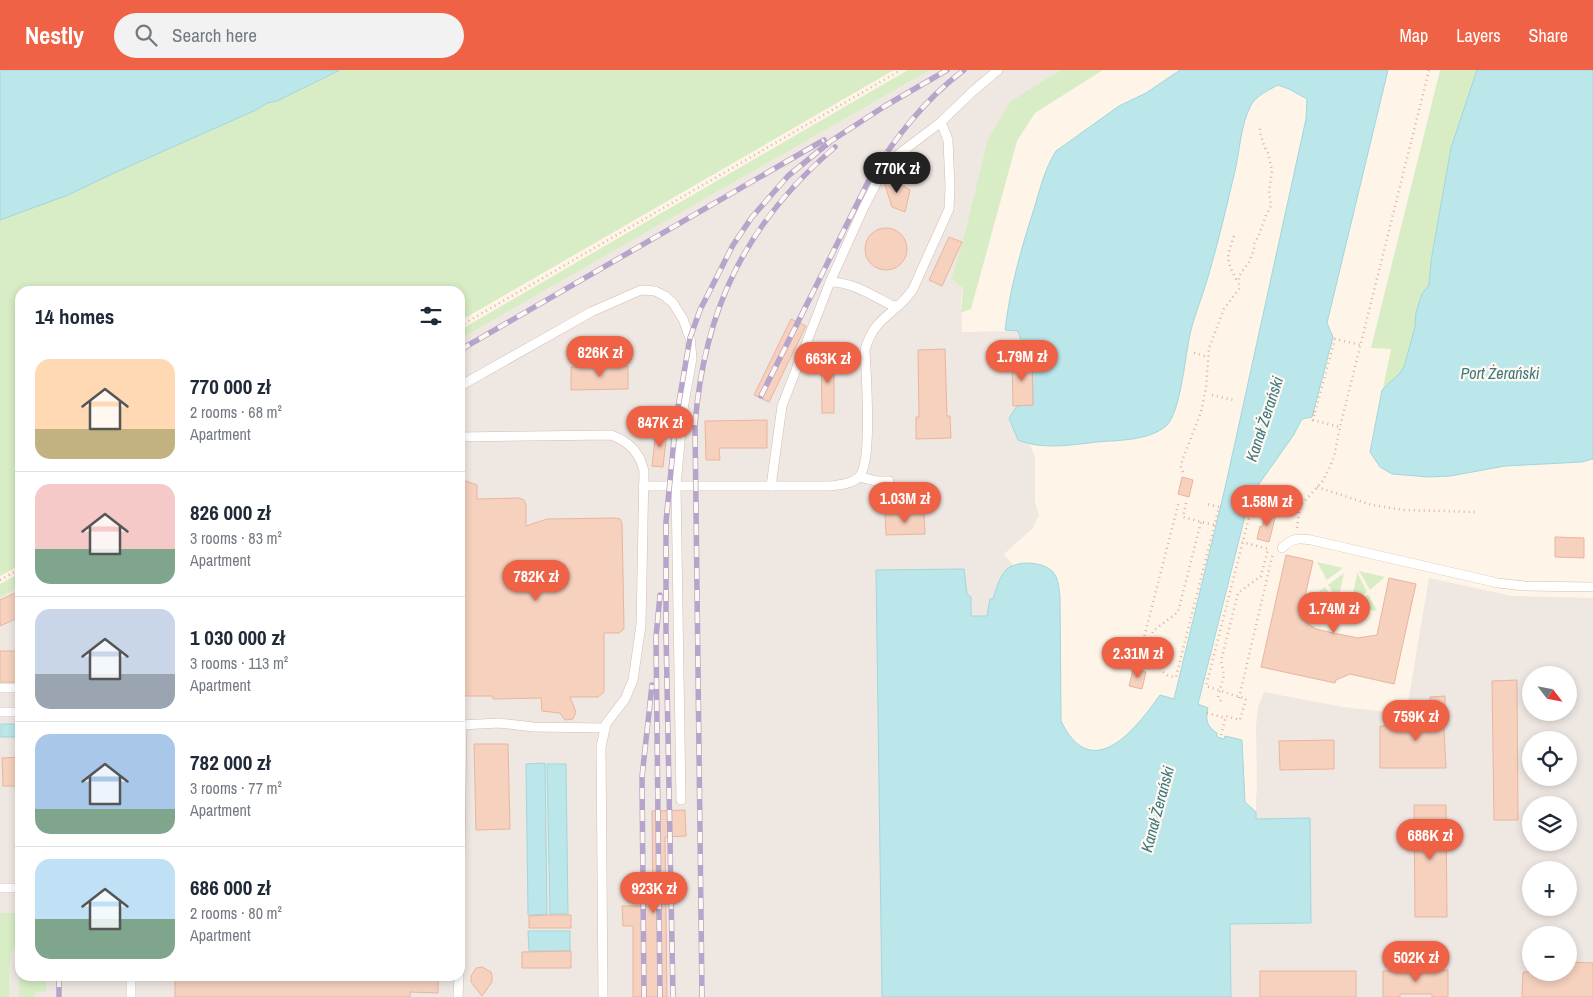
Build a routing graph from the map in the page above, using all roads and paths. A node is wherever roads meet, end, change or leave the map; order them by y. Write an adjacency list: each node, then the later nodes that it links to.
1 (901, 70): 10 (path)
2 (998, 70): 4 (lane)
3 (1429, 70): 11 (path)
4 (941, 122): 7 (lane); 9 (lane)
5 (1260, 127): 8 (path)
6 (1234, 236): 8 (path)
7 (830, 282): 9 (lane); 24 (lane)
8 (1238, 282): 13 (path)
9 (900, 305): 20 (lane)
10 (465, 323)
11 (1361, 345): 17 (path); 17 (path)
12 (1194, 354): 13 (path)
13 (1208, 357): 19 (path)
14 (465, 383): 22 (lane)
15 (1212, 395): 16 (path)
16 (1233, 400)
17 (1340, 427): 25 (path)
18 (465, 437): 23 (lane)
19 (1184, 472)
20 (858, 477): 21 (lane); 24 (lane)
21 (889, 481)
22 (676, 485): 23 (lane); 24 (lane); 54 (lane)
23 (643, 486): 52 (lane)
24 (771, 486)
25 (1317, 487): 29 (path); 30 (path)
26 (1179, 501): 39 (path)
27 (1186, 503): 31 (path)
28 (1207, 504): 32 (path)
29 (1298, 512): 33 (path); 34 (path)
30 (1477, 512)
31 (1201, 522): 32 (path); 40 (path)
32 (1214, 525): 41 (path)
33 (1296, 538): 35 (lane); 38 (lane)
34 (1242, 542): 44 (path); 44 (path)
35 (1278, 549): 45 (path)
36 (15, 572): 37 (path)
37 (0, 580)
38 (1593, 588)
39 (1137, 665)
40 (1144, 667)
41 (1163, 672)
42 (0, 688): 43 (lane)
43 (15, 688)
44 (1220, 690): 45 (path); 46 (path)
45 (1238, 698): 50 (path)
46 (1221, 701)
47 (0, 712): 48 (lane)
48 (15, 712)
49 (1207, 713): 50 (path)
50 (1226, 718): 53 (path)
51 (465, 725): 52 (lane)
52 (604, 728): 61 (lane)
53 (1221, 735)
54 (681, 800)
55 (0, 888): 56 (lane)
56 (15, 888)
57 (131, 981): 59 (lane)
58 (459, 981): 60 (lane)
59 (131, 997)
60 (458, 997)
61 (603, 997)

